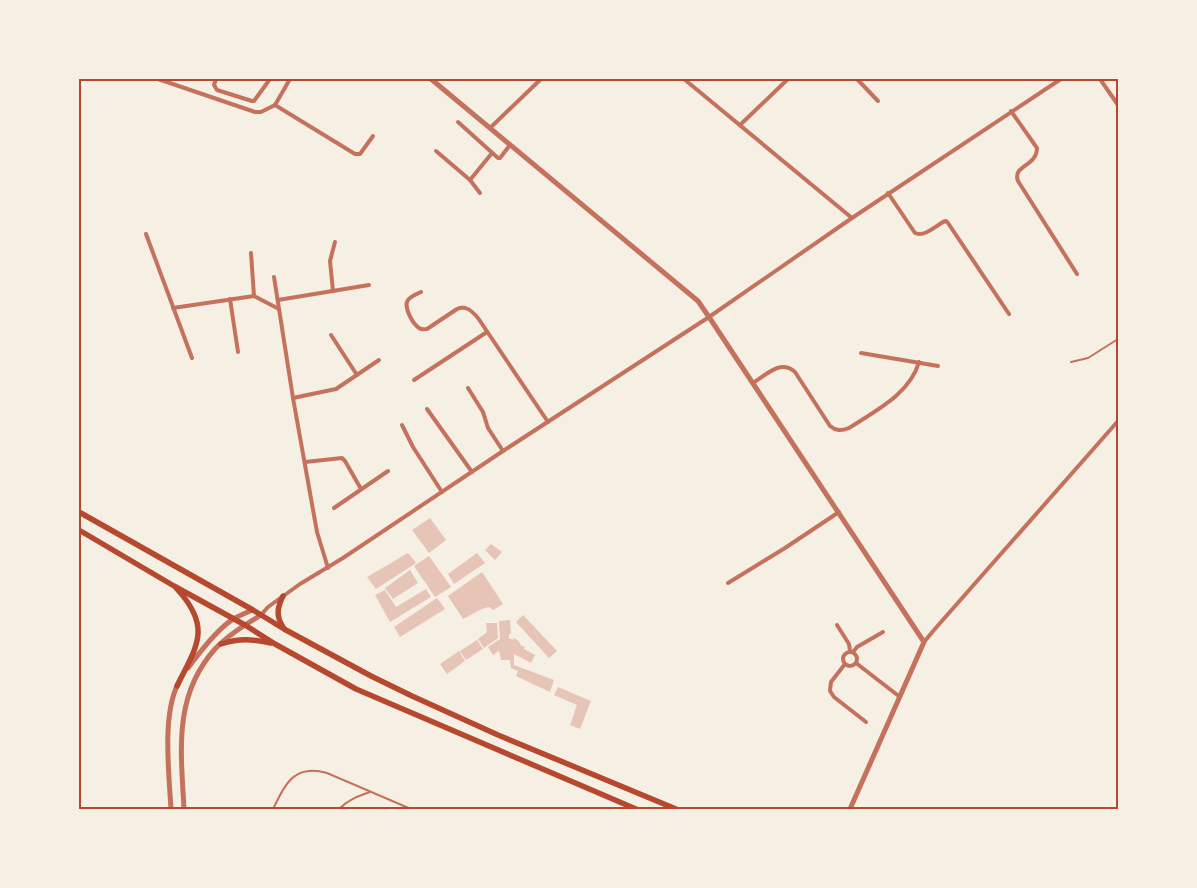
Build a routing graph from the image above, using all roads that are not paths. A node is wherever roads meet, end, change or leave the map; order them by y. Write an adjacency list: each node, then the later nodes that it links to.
1 (158, 79): 14 (street)
2 (216, 79): 3 (street)
3 (270, 79)
4 (290, 79): 14 (street)
5 (431, 79): 18 (street)
6 (541, 79): 18 (street)
7 (684, 79): 17 (street)
8 (788, 79): 17 (street)
9 (857, 79): 12 (street)
10 (1061, 79): 15 (street)
11 (1100, 79): 13 (street)
12 (878, 101)
13 (1118, 105)
14 (275, 106): 19 (street)
15 (1011, 111): 25 (street); 30 (street)
16 (458, 122): 22 (street)
17 (740, 125): 26 (street)
18 (490, 128): 20 (street)
19 (373, 136)
20 (510, 145): 22 (street); 41 (street)
21 (436, 151): 23 (street)
22 (492, 153): 23 (street)
23 (470, 180): 24 (street)
24 (480, 193)
25 (888, 193): 26 (street); 40 (street)
26 (852, 218): 41 (street)
27 (146, 234): 38 (street)
28 (335, 242): 33 (street)
29 (251, 254): 35 (street)
30 (1077, 274)
31 (274, 276): 37 (street)
32 (369, 285): 33 (street)
33 (333, 290): 37 (street)
34 (421, 292): 42 (street)
35 (254, 296): 36 (street); 39 (street)
36 (230, 299): 38 (street); 45 (street)
37 (278, 300): 39 (street)
38 (174, 308): 47 (street)
39 (279, 309): 56 (street)
40 (1009, 314)
41 (709, 316): 54 (street); 59 (street)
42 (487, 332): 53 (street); 59 (street)
43 (331, 335): 52 (street)
44 (1118, 339): 50 (lane)
45 (238, 352)
46 (861, 353): 49 (street)
47 (192, 358)
48 (379, 360): 52 (street)
49 (919, 362): 51 (street); 54 (street)
50 (1071, 362)
51 (938, 366)
52 (358, 375): 56 (street)
53 (414, 380)
54 (753, 384): 69 (street)
55 (468, 388): 61 (street)
56 (293, 398): 62 (street)
57 (427, 409): 64 (street)
58 (1118, 420): 82 (street)
59 (548, 422): 61 (street)
60 (402, 424): 66 (street)
61 (503, 451): 64 (street)
62 (305, 462): 65 (street); 71 (street)
63 (388, 471): 65 (street)
64 (472, 472): 66 (street)
65 (361, 489): 67 (street)
66 (442, 492): 71 (street)
67 (334, 508)
68 (79, 512): 75 (main road)
69 (839, 512): 72 (street); 82 (street)
70 (79, 530): 73 (main road)
71 (328, 568): 74 (street)
72 (728, 583)
73 (174, 586): 77 (main road); 88 (main road)
74 (283, 596): 76 (street); 80 (main road)
75 (253, 610): 76 (main road); 77 (street)
76 (263, 612): 78 (street); 80 (main road)
77 (233, 619): 78 (main road); 88 (street)
78 (245, 625): 83 (street); 84 (main road)
79 (837, 625): 85 (street)
80 (284, 629): 98 (main road)
81 (884, 632): 85 (street)
82 (924, 642): 89 (street)
83 (220, 644): 84 (main road); 93 (street)
84 (275, 644): 97 (main road)
85 (852, 652): 86 (street); 87 (street)
86 (856, 663): 87 (street); 89 (street)
87 (845, 664): 90 (street)
88 (177, 686): 92 (street)
89 (900, 698): 99 (street)
90 (866, 722)
91 (371, 792): 94 (lane); 95 (lane); 96 (lane)
92 (171, 809)
93 (184, 809)
94 (273, 809)
95 (340, 809)
96 (411, 809)
97 (636, 809)
98 (676, 809)
99 (850, 809)

